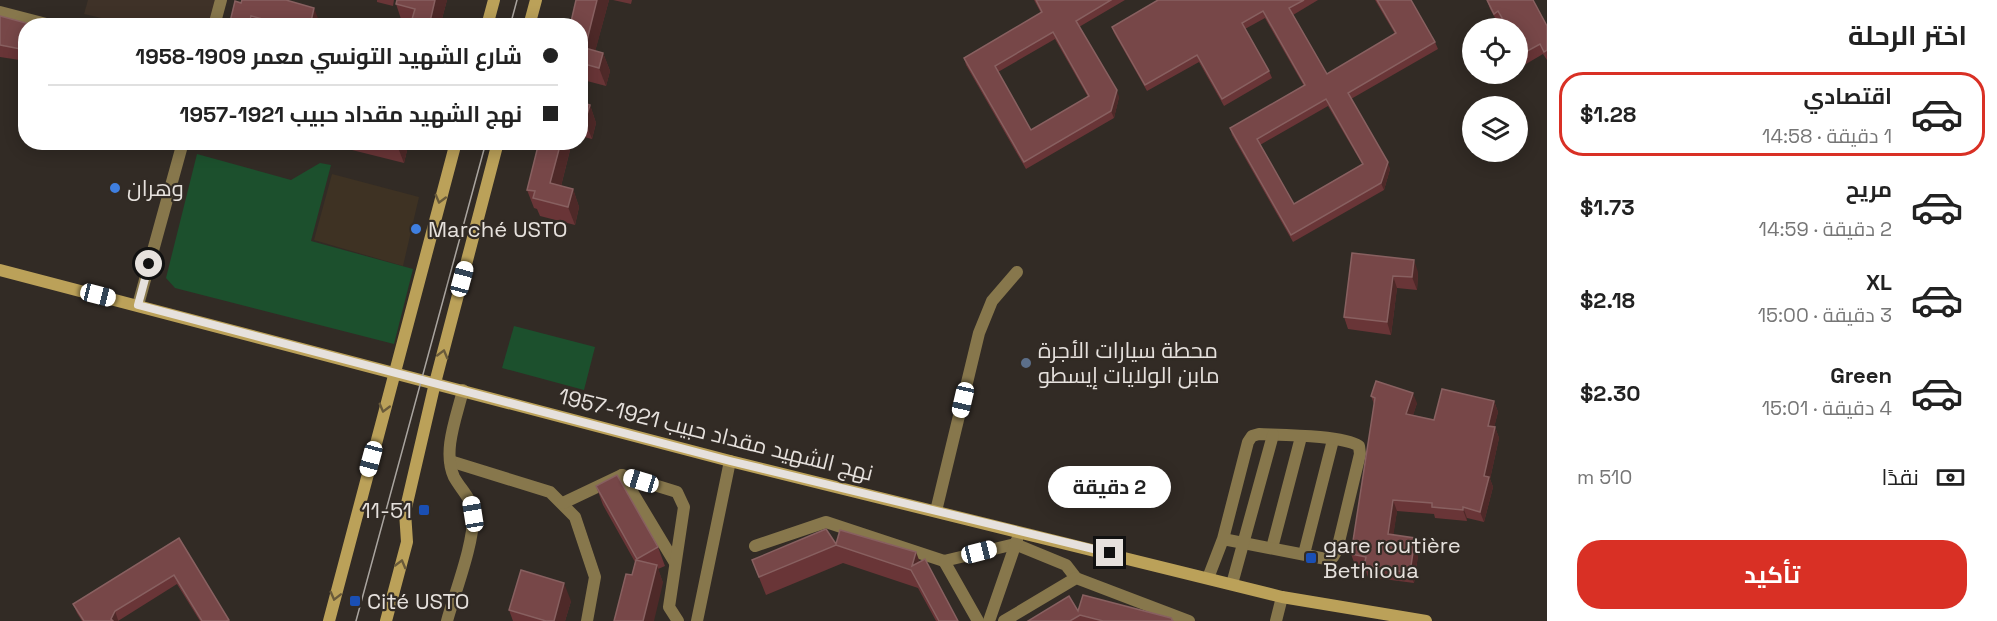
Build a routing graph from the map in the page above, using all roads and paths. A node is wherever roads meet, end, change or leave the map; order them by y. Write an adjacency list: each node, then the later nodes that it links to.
1 (220, 0): 6 (street)
2 (494, 0): 7 (street)
3 (536, 0): 8 (street)
4 (0, 12): 5 (street)
5 (23, 18)
6 (216, 18)
7 (489, 18)
8 (531, 18)
9 (181, 150): 14 (street)
10 (454, 150): 15 (street, one-way to 15)
11 (496, 150): 16 (street, one-way to 11)
12 (0, 270): 14 (street, نهج الشهيد مقداد حبيب 1921-1957)
13 (1017, 272): 25 (street)
14 (138, 305): 15 (street, نهج الشهيد مقداد حبيب 1921-1957)
15 (394, 372): 16 (street, نهج الشهيد مقداد حبيب 1921-1957); 40 (street, one-way to 40)
16 (435, 383): 17 (street, نهج الشهيد مقداد حبيب 1921-1957); 41 (street, one-way to 16)
17 (463, 390): 21 (street); 22 (street, نهج الشهيد مقداد حبيب 1921-1957)
18 (1273, 435): 19 (street); 27 (street); 28 (street)
19 (1301, 437): 20 (street); 31 (street)
20 (1333, 440): 32 (street); 32 (street)
21 (450, 461): 24 (street); 42 (street)
22 (730, 461): 25 (street, نهج الشهيد مقداد حبيب 1921-1957); 46 (street)
23 (622, 475): 24 (street); 34 (street); 34 (street)
24 (563, 503): 43 (street)
25 (936, 511): 26 (street, نهج الشهيد مقداد حبيب 1921-1957)
26 (1021, 531): 29 (street); 36 (street, نهج الشهيد مقداد حبيب 1921-1957)
27 (1223, 539): 28 (street); 36 (street)
28 (1245, 543): 31 (street); 37 (street)
29 (1015, 544): 33 (street); 35 (street); 48 (street)
30 (755, 546): 33 (street)
31 (1272, 548): 32 (street)
32 (1304, 554)
33 (944, 561): 47 (street)
34 (675, 564): 39 (street)
35 (1076, 578): 49 (street); 50 (street)
36 (1208, 578): 37 (street, نهج الشهيد مقداد حبيب 1921-1957)
37 (1232, 584): 38 (street, نهج الشهيد مقداد حبيب 1921-1957)
38 (1282, 597): 51 (street); 52 (street, نهج الشهيد مقداد حبيب 1921-1957)
39 (669, 607): 44 (street); 45 (street)
40 (329, 621)
41 (386, 621)
42 (447, 621)
43 (586, 621)
44 (666, 621)
45 (678, 621)
46 (697, 621)
47 (978, 621)
48 (989, 621)
49 (1004, 621)
50 (1189, 621)
51 (1276, 621)
52 (1426, 621)

